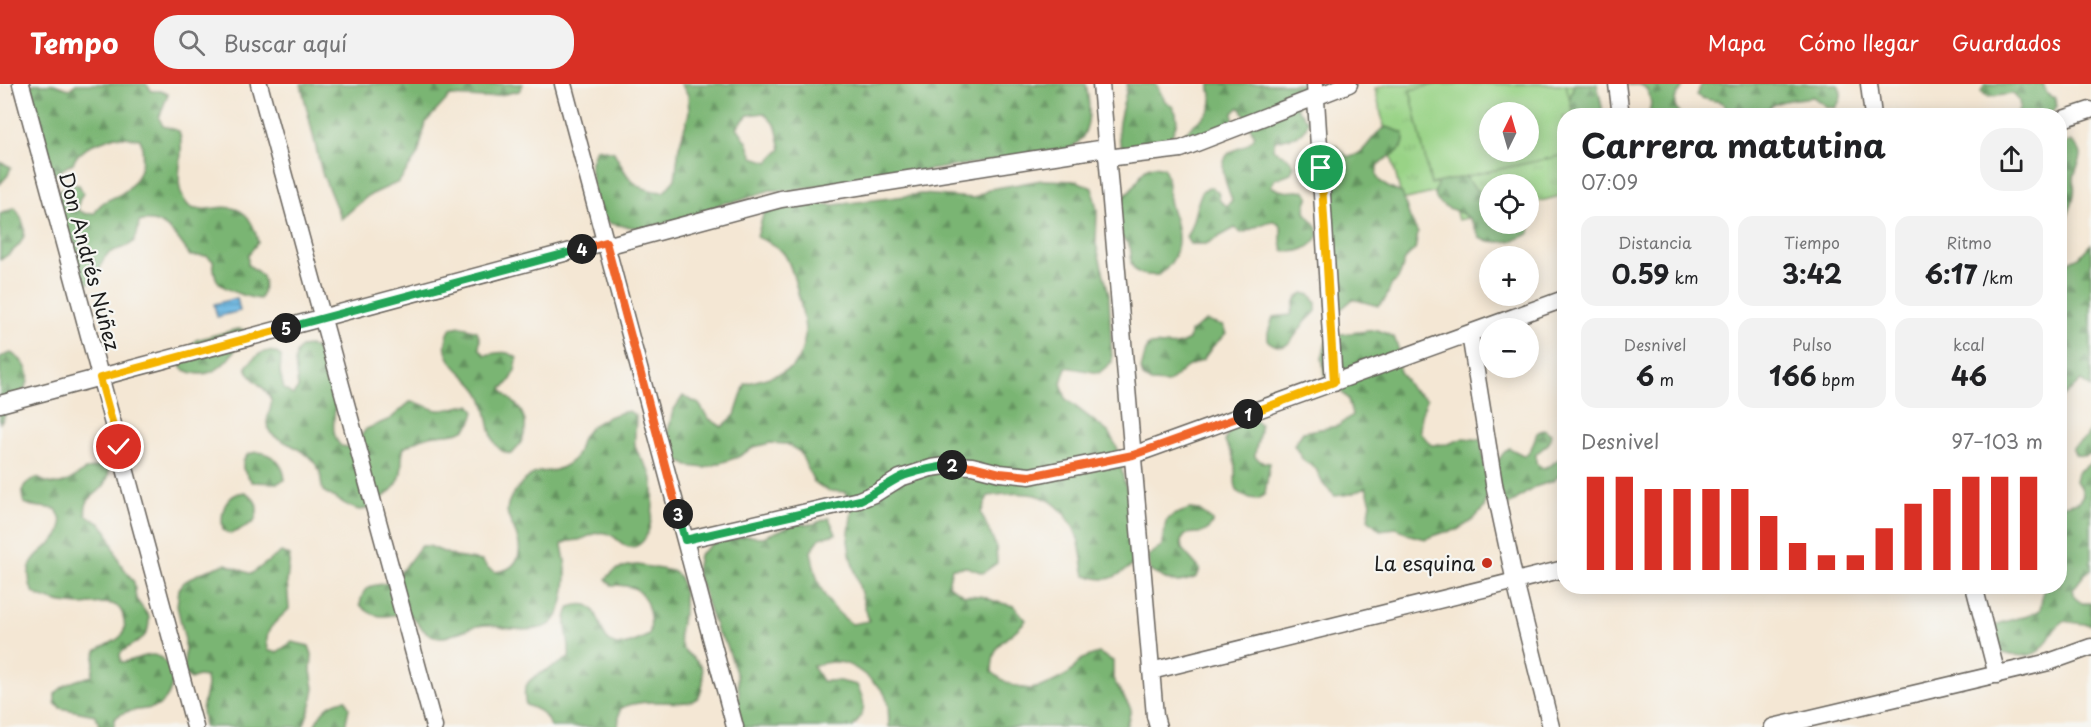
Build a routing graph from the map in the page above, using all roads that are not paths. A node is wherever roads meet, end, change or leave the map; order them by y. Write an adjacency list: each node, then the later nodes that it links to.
1 (21, 84): 18 (street, Don Andrés Núñez)
2 (259, 84): 16 (street)
3 (563, 84): 14 (street)
4 (1101, 84): 13 (street)
5 (1349, 84): 8 (street)
6 (1617, 84): 9 (street)
7 (1869, 84): 10 (street)
8 (1316, 90): 13 (street); 19 (street)
9 (1620, 108)
10 (1872, 108)
11 (2090, 110): 12 (street)
12 (2067, 118)
13 (1107, 153): 14 (street); 21 (street)
14 (606, 244): 16 (street); 22 (street)
15 (1557, 302): 17 (street)
16 (322, 318): 18 (street); 30 (street)
17 (1470, 334): 19 (street); 24 (street)
18 (100, 378): 20 (street); 29 (street, Don Andrés Núñez)
19 (1334, 382): 21 (street)
20 (0, 404)
21 (1133, 455): 22 (street); 27 (street)
22 (685, 540): 31 (street)
23 (1557, 571): 24 (street)
24 (1515, 582): 27 (street); 33 (street)
25 (1976, 594): 28 (street)
26 (2091, 647): 28 (street)
27 (1152, 671): 32 (street)
28 (1997, 675): 34 (street)
29 (195, 727)
30 (434, 727)
31 (735, 727)
32 (1158, 727)
33 (1551, 727)
34 (1773, 727)

